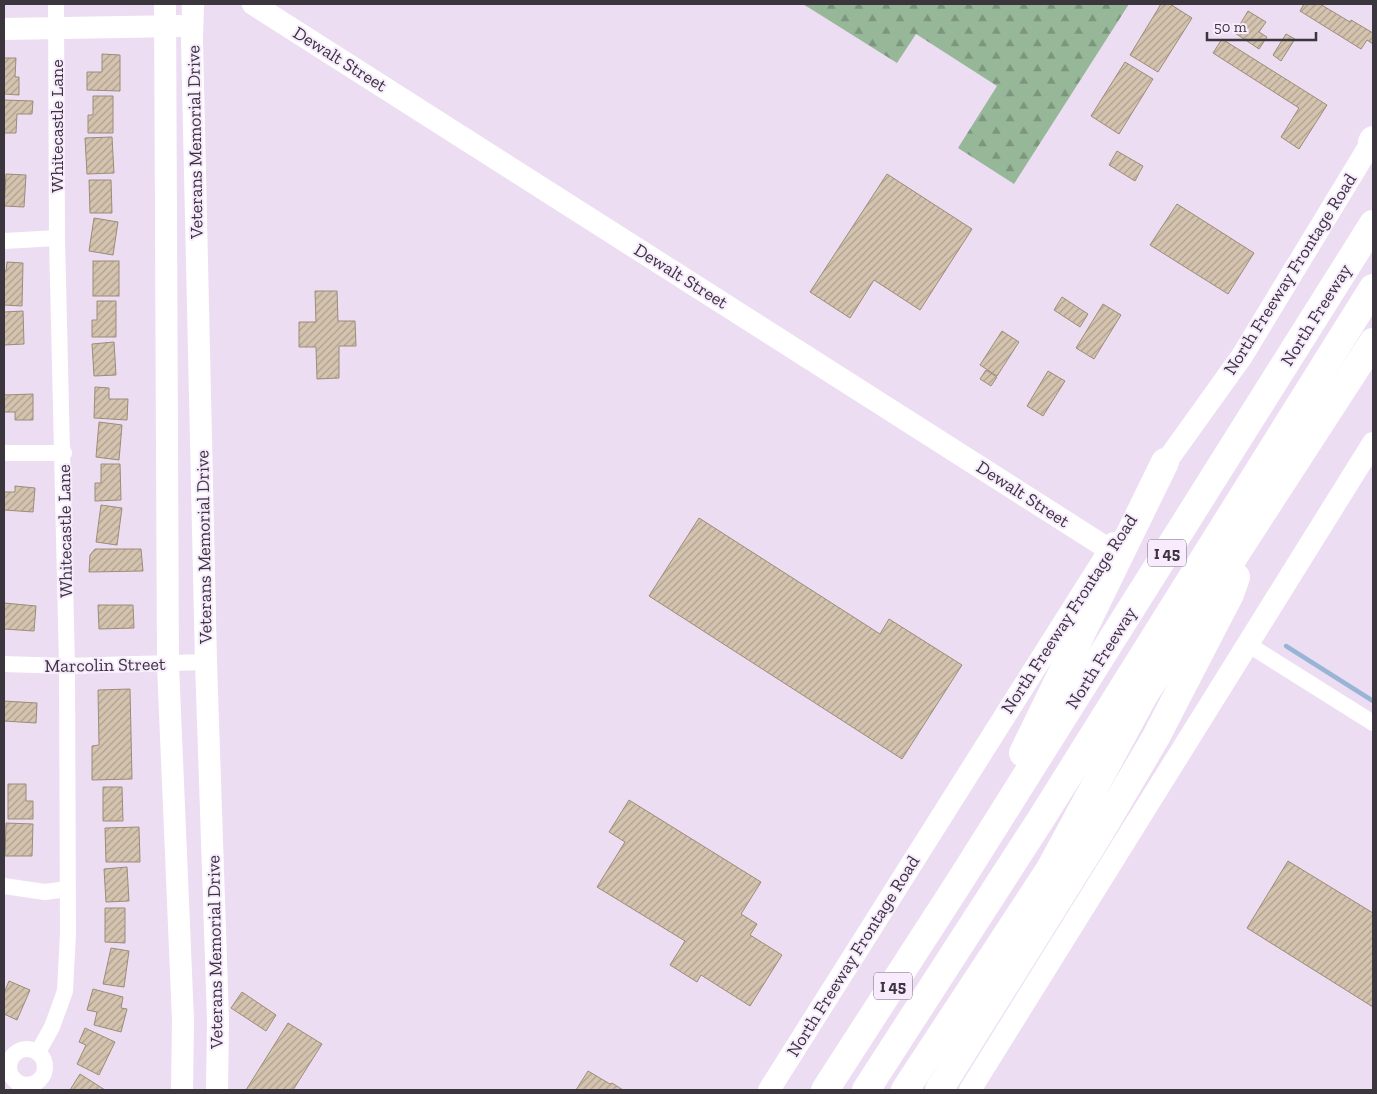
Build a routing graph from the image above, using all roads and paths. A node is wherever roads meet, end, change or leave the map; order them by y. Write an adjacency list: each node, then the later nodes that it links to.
1 (56, 4): 8 (street, Whitecastle Lane)
2 (165, 4): 5 (main road, Veterans Memorial Drive)
3 (194, 4): 6 (main road, Veterans Memorial Drive)
4 (253, 4): 22 (main road, Dewalt Street)
5 (164, 26): 6 (main road); 8 (main road); 15 (main road, Veterans Memorial Drive)
6 (192, 26): 14 (main road, Veterans Memorial Drive)
7 (4, 29): 8 (main road)
8 (56, 30): 11 (street, Whitecastle Lane)
9 (1373, 141): 20 (main road, North Freeway Frontage Road)
10 (1373, 224): 29 (highway, North Freeway / I 45)
11 (57, 238): 12 (street); 19 (street, Whitecastle Lane)
12 (4, 241)
13 (1373, 288): 39 (highway, North Freeway)
14 (199, 310): 15 (main road); 24 (main road, Veterans Memorial Drive)
15 (166, 311): 26 (main road, Veterans Memorial Drive)
16 (1373, 342): 21 (highway)
17 (1373, 443): 23 (main road)
18 (4, 453): 19 (street)
19 (64, 453): 27 (street, Whitecastle Lane)
20 (1165, 462): 22 (main road, North Freeway Frontage Road); 29 (highway)
21 (1256, 521): 40 (highway); 41 (highway)
22 (1110, 550): 37 (main road, North Freeway Frontage Road)
23 (1249, 645): 28 (street); 42 (main road)
24 (206, 662): 26 (street, Marcolin Street); 33 (main road, Veterans Memorial Drive)
25 (4, 664): 27 (street, Marcolin Street)
26 (168, 665): 27 (street, Marcolin Street); 32 (main road, Veterans Memorial Drive)
27 (67, 666): 31 (street, Whitecastle Lane)
28 (1373, 724)
29 (960, 881): 38 (highway, North Freeway / I 45)
30 (4, 886): 31 (street)
31 (67, 889): 34 (street, Whitecastle Lane)
32 (183, 1020): 33 (main road); 35 (main road, Veterans Memorial Drive)
33 (218, 1020): 36 (main road, Veterans Memorial Drive)
34 (38, 1052)
35 (182, 1090)
36 (217, 1090)
37 (769, 1090)
38 (825, 1090)
39 (866, 1090)
40 (905, 1090)
41 (939, 1090)
42 (970, 1090)

